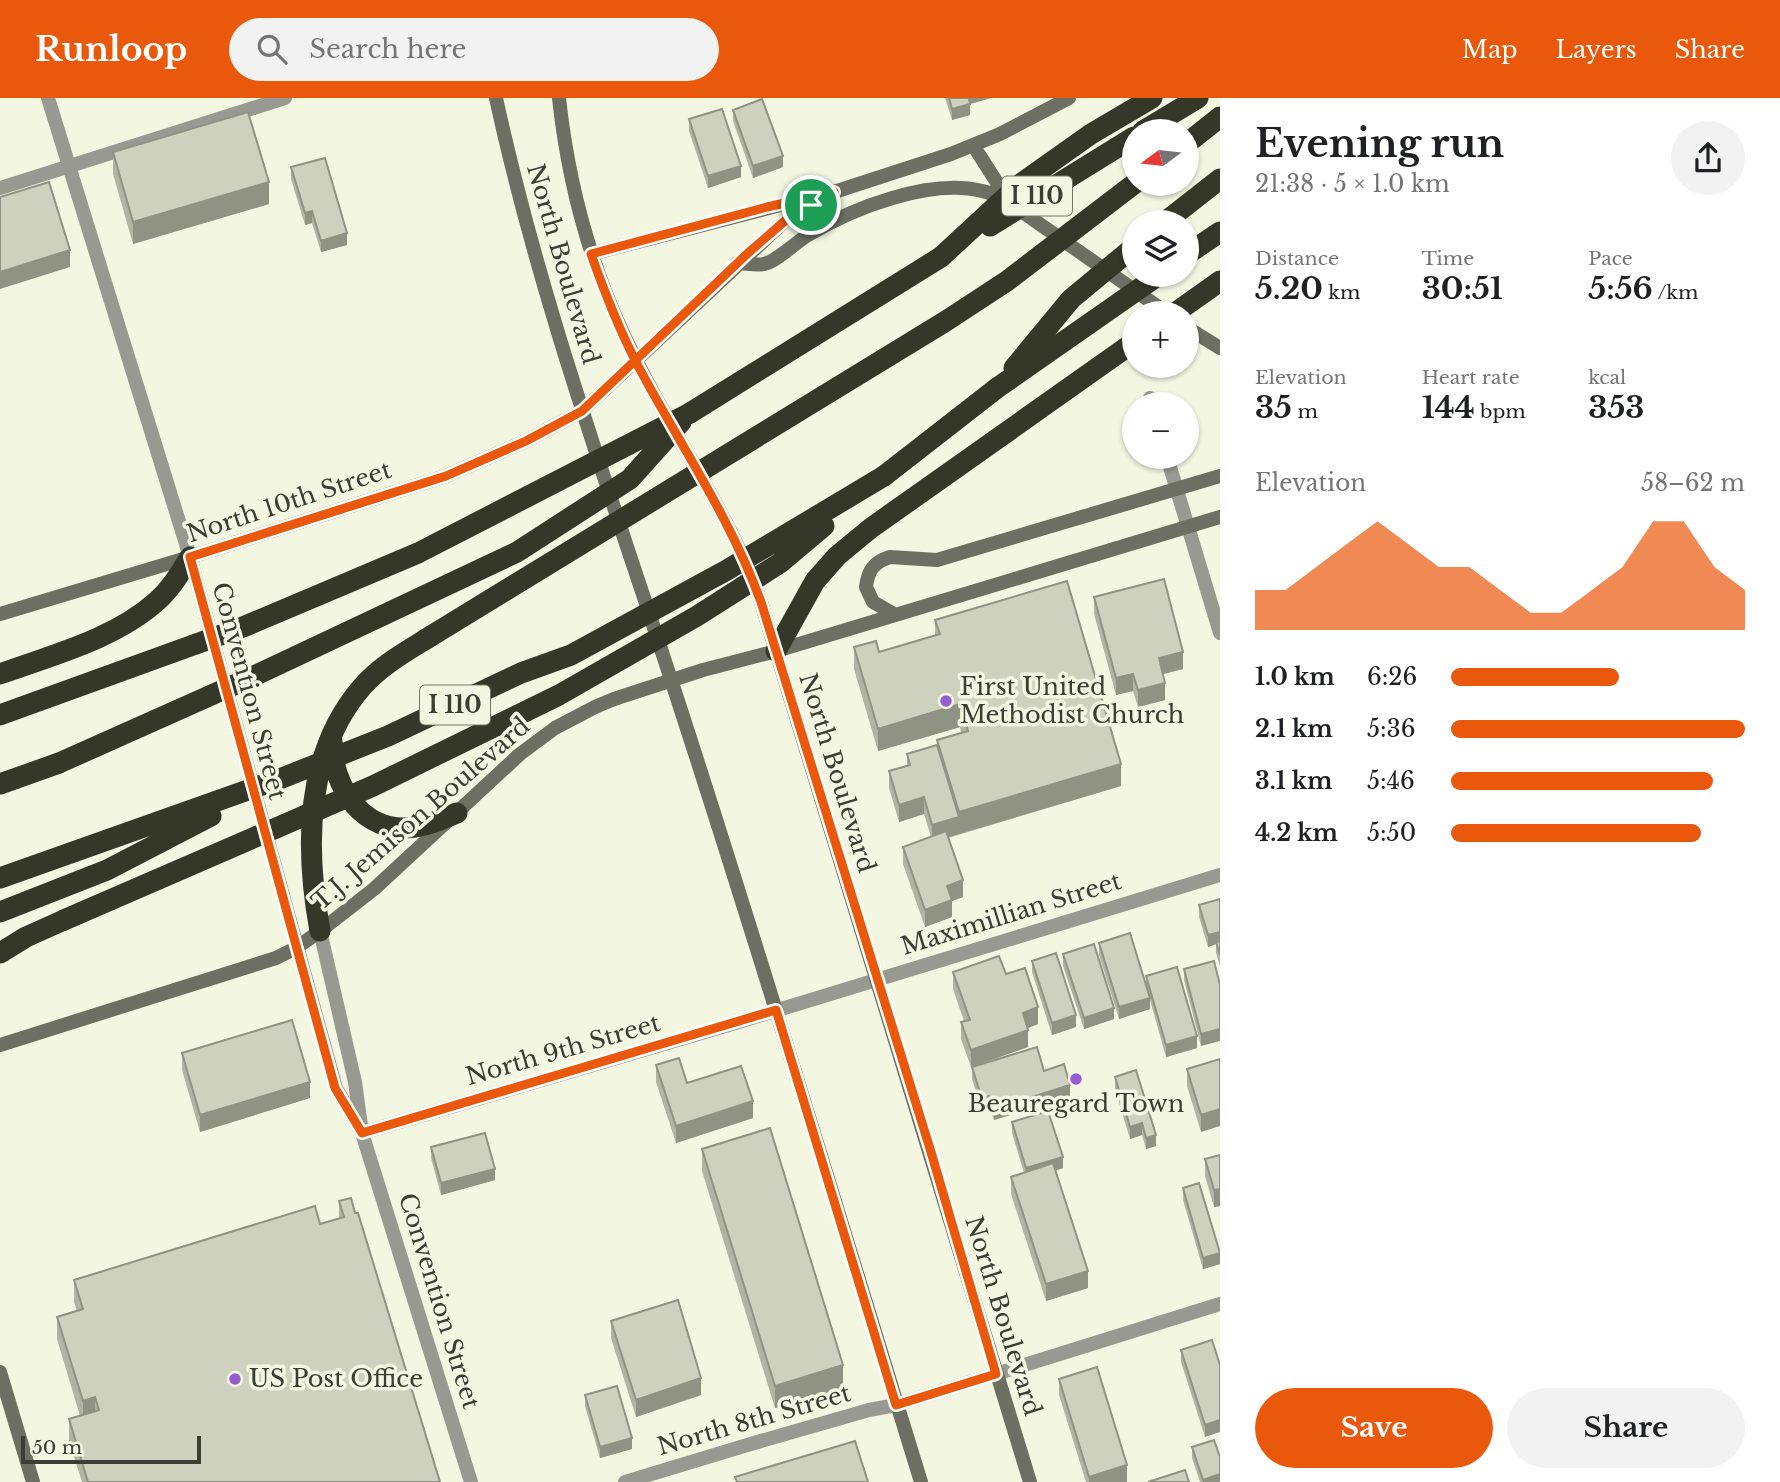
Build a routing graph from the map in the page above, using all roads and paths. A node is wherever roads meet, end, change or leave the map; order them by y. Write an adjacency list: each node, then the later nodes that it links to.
1 (48, 98): 13 (street, Convention Street)
2 (285, 98): 13 (street)
3 (496, 98): 35 (main road, North Boulevard)
4 (559, 98): 22 (main road, North Boulevard)
5 (1152, 98): 23 (highway, bridge)
6 (1198, 98): 9 (highway)
7 (1062, 100): 12 (main road)
8 (1220, 117): 10 (highway)
9 (1163, 119)
10 (1199, 134)
11 (1122, 144): 23 (highway, I 110, bridge)
12 (973, 145): 16 (main road); 18 (main road)
13 (69, 167): 15 (street); 43 (street, Convention Street)
14 (1220, 179): 19 (highway)
15 (0, 188)
16 (834, 192): 22 (main road); 25 (main road, North 10th Street)
17 (1122, 193): 51 (highway, bridge)
18 (1011, 204): 25 (main road); 28 (main road)
19 (1180, 210)
20 (1220, 232): 21 (highway)
21 (1199, 247)
22 (591, 254): 33 (main road, North Boulevard)
23 (941, 257): 36 (highway, I 110)
24 (1122, 257): 34 (highway, bridge)
25 (737, 263): 33 (main road, North 10th Street)
26 (1220, 281): 29 (highway)
27 (1142, 287): 34 (highway, I 110, bridge)
28 (1150, 301)
29 (1192, 301)
30 (1199, 335): 31 (main road)
31 (1220, 348)
32 (1122, 350): 47 (highway)
33 (636, 361): 35 (main road, North 10th Street); 47 (main road, North Boulevard)
34 (997, 388): 38 (highway, I 110)
35 (582, 411): 43 (main road, North 10th Street); 49 (main road, North Boulevard)
36 (690, 412): 50 (highway, I 110, bridge); 53 (highway, bridge)
37 (1170, 469): 40 (street)
38 (884, 476): 52 (highway, I 110, bridge); 60 (highway, bridge)
39 (1220, 477): 40 (main road)
40 (1176, 488): 42 (street); 45 (main road)
41 (1220, 517): 42 (main road, T.J. Jemison Boulevard)
42 (1188, 526): 45 (main road, T.J. Jemison Boulevard); 46 (street)
43 (190, 557): 44 (main road, North 10th Street); 48 (highway); 59 (street, Convention Street)
44 (0, 614)
45 (894, 614): 47 (main road, T.J. Jemison Boulevard)
46 (1220, 633)
47 (776, 651): 49 (main road, T.J. Jemison Boulevard); 61 (main road, North Boulevard)
48 (0, 674)
49 (671, 680): 54 (main road, T.J. Jemison Boulevard); 62 (main road, North Boulevard)
50 (0, 715)
51 (332, 735): 54 (highway); 58 (highway)
52 (282, 778): 56 (highway, I 110, bridge); 57 (highway, bridge)
53 (0, 784)
54 (457, 813): 58 (main road, T.J. Jemison Boulevard)
55 (1220, 875): 61 (street, Maximillian Street)
56 (0, 877)
57 (0, 912)
58 (320, 932): 59 (main road, T.J. Jemison Boulevard); 64 (street, Convention Street)
59 (296, 948): 63 (main road, T.J. Jemison Boulevard); 64 (street, Convention Street)
60 (0, 953)
61 (877, 979): 62 (street, Maximillian Street); 67 (main road, North Boulevard)
62 (776, 1010): 64 (street, North 9th Street); 68 (main road, North Boulevard)
63 (0, 1045)
64 (362, 1133): 70 (street, Convention Street)
65 (1220, 1304): 67 (street, North 8th Street)
66 (0, 1372): 69 (main road)
67 (996, 1374): 68 (street, North 8th Street); 73 (main road, North Boulevard)
68 (896, 1405): 71 (street, North 8th Street); 72 (main road, North Boulevard)
69 (33, 1482)
70 (471, 1482)
71 (625, 1482)
72 (921, 1482)
73 (1030, 1482)

